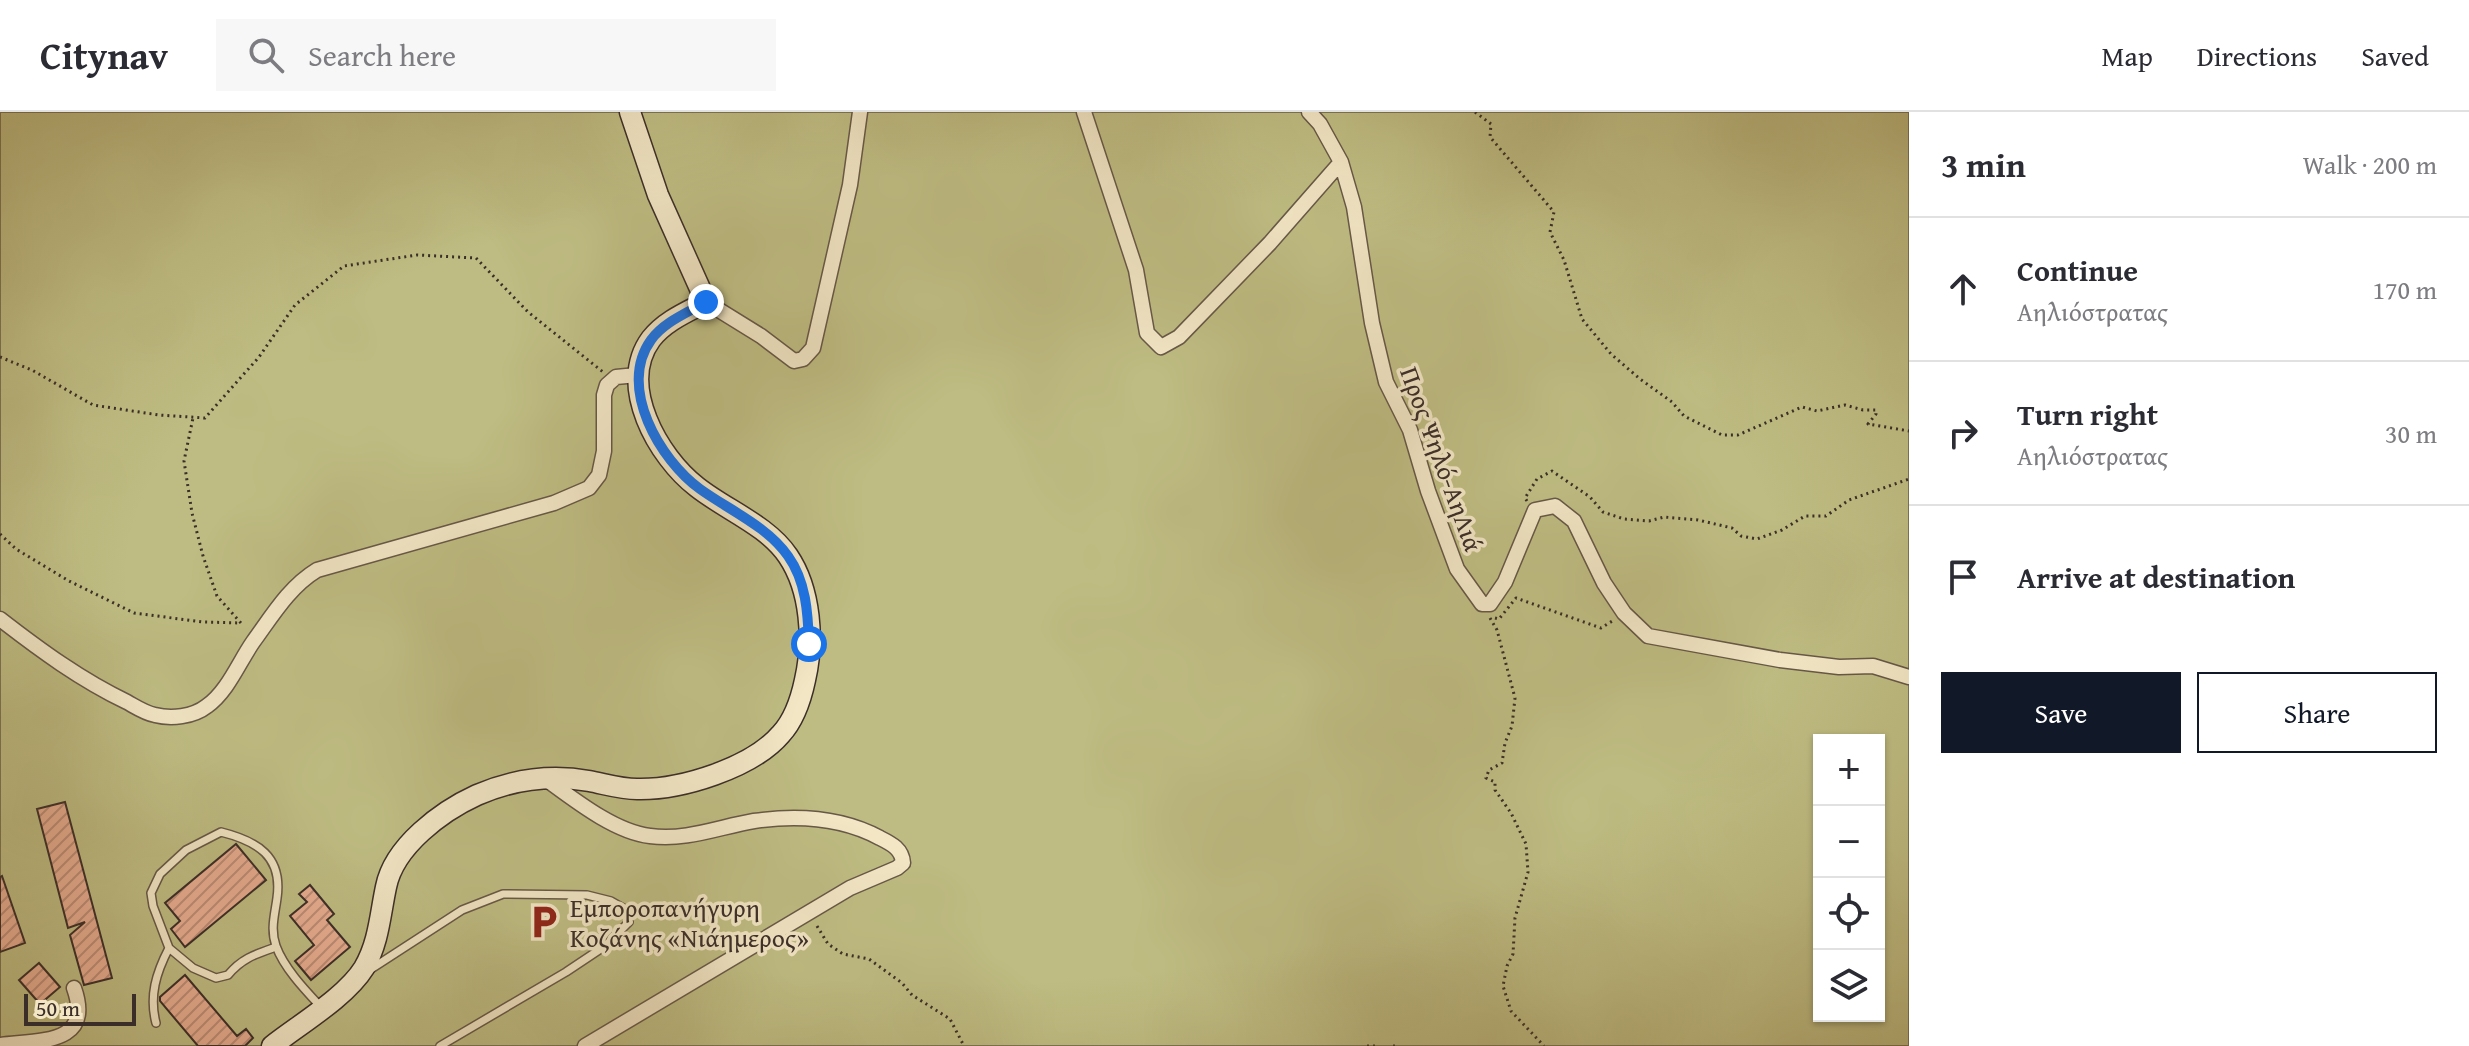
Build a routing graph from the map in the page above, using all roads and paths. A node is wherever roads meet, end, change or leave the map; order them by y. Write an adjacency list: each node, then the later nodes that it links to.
1 (630, 112): 7 (street)
2 (860, 112): 7 (street)
3 (1084, 112): 6 (street)
4 (1309, 112): 6 (street, Προς Ψηλό-ΑηΛιά)
5 (1475, 112): 12 (path)
6 (1341, 162): 16 (street, Προς Ψηλό-ΑηΛιά)
7 (706, 302): 9 (street)
8 (0, 357): 11 (path)
9 (637, 375): 10 (street); 20 (street)
10 (613, 379): 11 (path); 18 (street)
11 (193, 417): 15 (path)
12 (1909, 431)
13 (1909, 479): 14 (path)
14 (1535, 510): 16 (street, Προς Ψηλό-ΑηΛιά); 17 (street)
15 (0, 534)
16 (1486, 604): 17 (path); 35 (path)
17 (1624, 613): 19 (street)
18 (0, 619)
19 (1909, 677)
20 (543, 777): 21 (street); 24 (street)
21 (809, 912): 31 (street); 32 (path)
22 (276, 947): 23 (lane); 23 (lane); 26 (lane)
23 (169, 948): 27 (lane)
24 (357, 978): 26 (street); 30 (lane)
25 (74, 988): 28 (street)
26 (322, 1007): 29 (street)
27 (156, 1023)
28 (0, 1045)
29 (272, 1046)
30 (440, 1046)
31 (585, 1046)
32 (964, 1046)
33 (1367, 1046): 34 (path)
34 (1376, 1046)
35 (1545, 1046)

